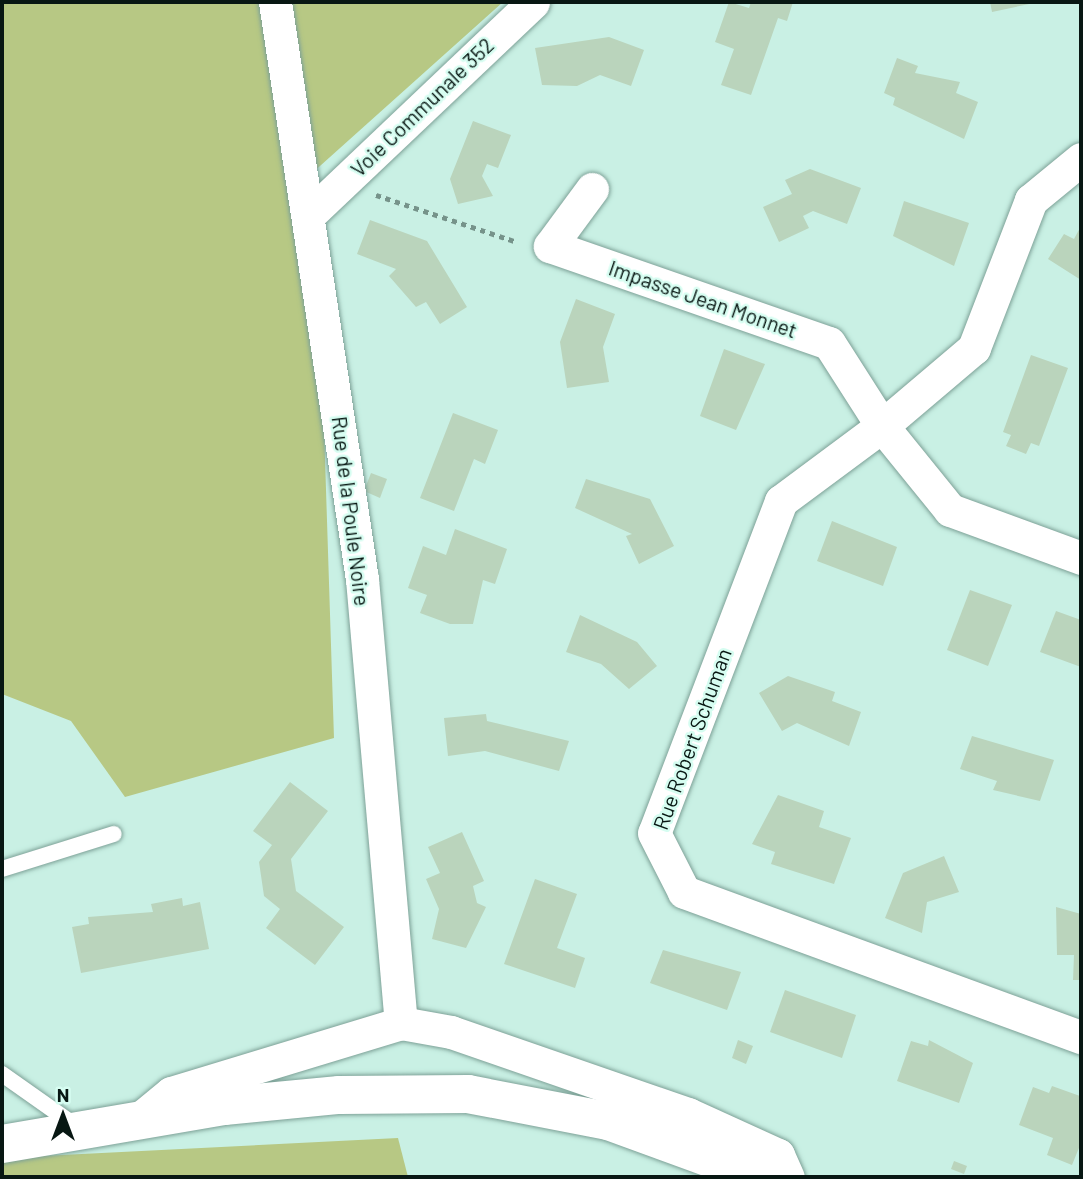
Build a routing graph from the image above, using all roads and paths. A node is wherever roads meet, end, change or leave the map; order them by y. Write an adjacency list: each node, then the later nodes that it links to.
1 (275, 2): 6 (street, Rue de la Poule Noire)
2 (533, 2): 4 (street, Voie Communale 352)
3 (1081, 159): 8 (street, Rue Robert Schuman)
4 (343, 182): 6 (street, Voie Communale 352); 7 (path)
5 (592, 190): 8 (street, Impasse Jean Monnet)
6 (311, 213): 12 (street, Rue de la Poule Noire)
7 (496, 239)
8 (882, 426): 9 (street); 13 (street, Rue Robert Schuman)
9 (1081, 558)
10 (114, 834): 11 (lane)
11 (2, 869)
12 (401, 1023): 15 (street); 19 (street)
13 (1081, 1037)
14 (2, 1074): 16 (lane)
15 (136, 1121): 16 (main road); 18 (main road)
16 (82, 1130): 17 (main road)
17 (2, 1144)
18 (762, 1177)
19 (788, 1177)

